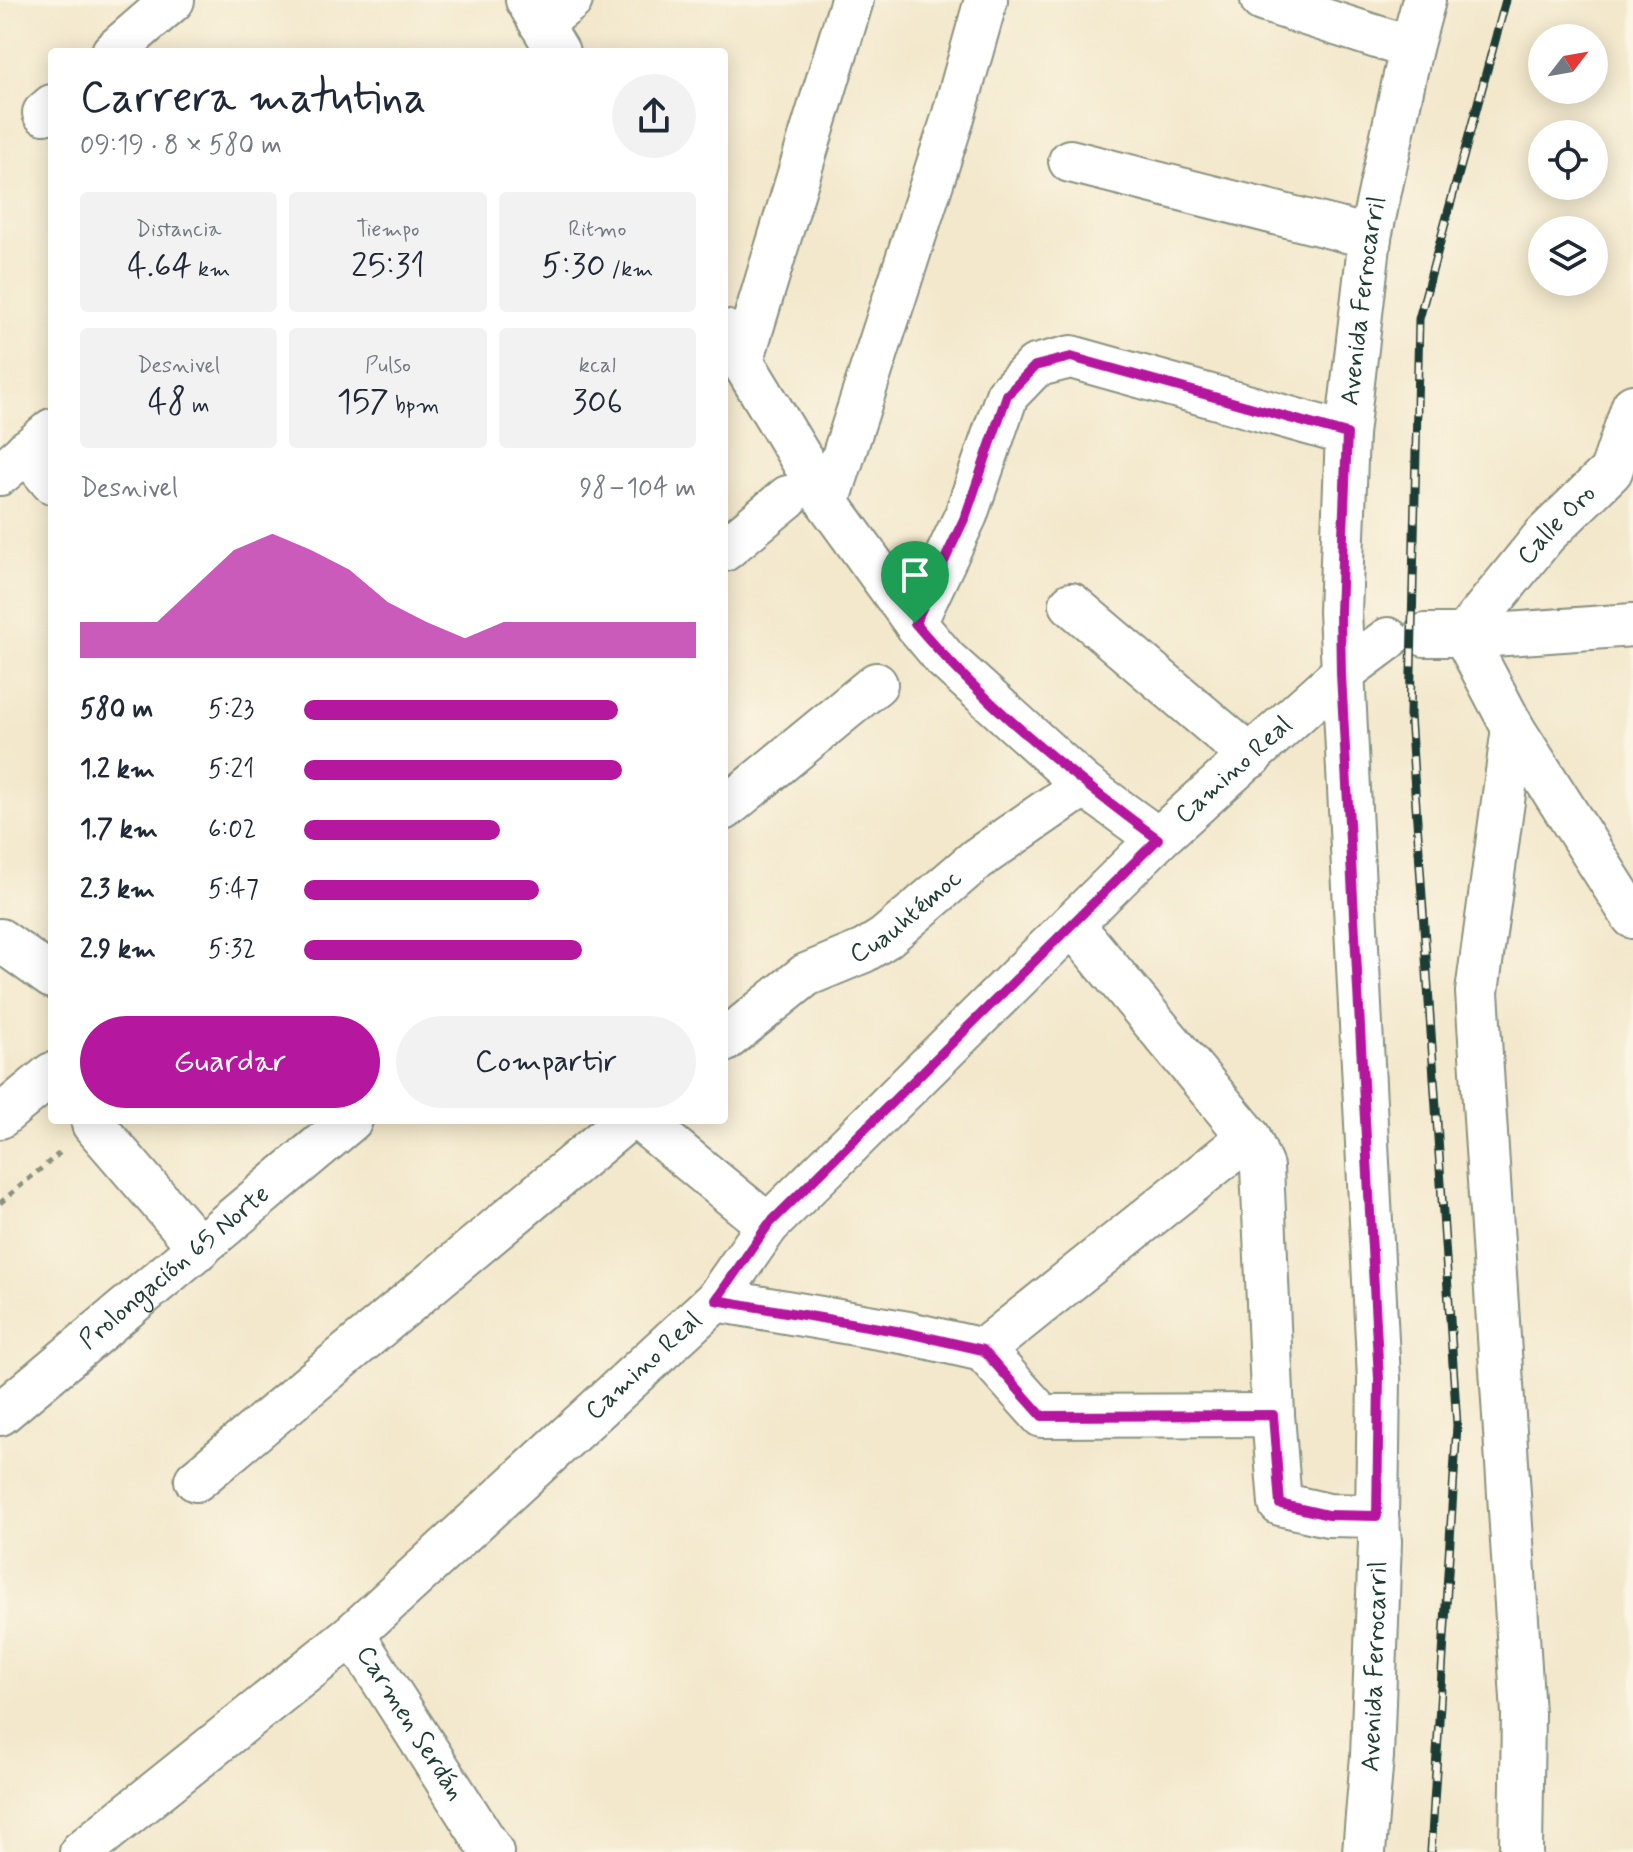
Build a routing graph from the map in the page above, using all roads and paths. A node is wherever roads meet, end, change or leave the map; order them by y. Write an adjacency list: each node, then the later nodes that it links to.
1 (173, 0): 6 (street)
2 (852, 0): 10 (street)
3 (986, 0): 15 (street)
4 (1262, 0): 7 (street)
5 (1424, 0): 7 (street, Avenida Ferrocarril)
6 (118, 48)
7 (1411, 48): 9 (street, Avenida Ferrocarril)
8 (1070, 161): 9 (street)
9 (1370, 237): 12 (street, Avenida Ferrocarril)
10 (733, 346): 15 (street)
11 (1633, 406): 13 (street, Calle Oro)
12 (1347, 434): 18 (street); 21 (street, Avenida Ferrocarril)
13 (1622, 467): 20 (street, Calle Oro)
14 (788, 497): 16 (street)
15 (828, 503): 18 (street)
16 (728, 547)
17 (1071, 604): 24 (street)
18 (915, 623): 25 (street)
19 (1633, 625): 20 (street)
20 (1426, 636): 21 (street, Calle Oro); 23 (street)
21 (1341, 674): 24 (street, Camino Real); 48 (street, Avenida Ferrocarril)
22 (876, 684): 26 (street)
23 (1513, 728): 28 (street); 54 (street)
24 (1251, 757): 27 (street, Camino Real)
25 (1084, 785): 27 (street); 32 (street, Cuauhtémoc)
26 (728, 806)
27 (1158, 839): 29 (street, Camino Real)
28 (1633, 917)
29 (1072, 924): 39 (street); 41 (street, Camino Real)
30 (0, 940): 31 (street)
31 (48, 974)
32 (728, 1038)
33 (48, 1077): 34 (street)
34 (0, 1117)
35 (93, 1124): 40 (path); 42 (street)
36 (346, 1124): 42 (street, Prolongación 65 Norte)
37 (622, 1124): 47 (street)
38 (645, 1124): 41 (street)
39 (1249, 1137): 44 (street); 46 (street)
40 (0, 1203)
41 (768, 1225): 43 (street, Camino Real)
42 (200, 1248): 45 (street, Prolongación 65 Norte)
43 (716, 1300): 44 (street); 49 (street, Camino Real)
44 (983, 1350): 46 (street)
45 (0, 1414)
46 (1273, 1415): 48 (street)
47 (196, 1480)
48 (1377, 1516): 53 (street, Avenida Ferrocarril)
49 (353, 1634): 50 (street, Camino Real); 52 (street, Carmen Serdán)
50 (126, 1838): 51 (street, Camino Real)
51 (81, 1852)
52 (492, 1852)
53 (1364, 1852)
54 (1521, 1852)

